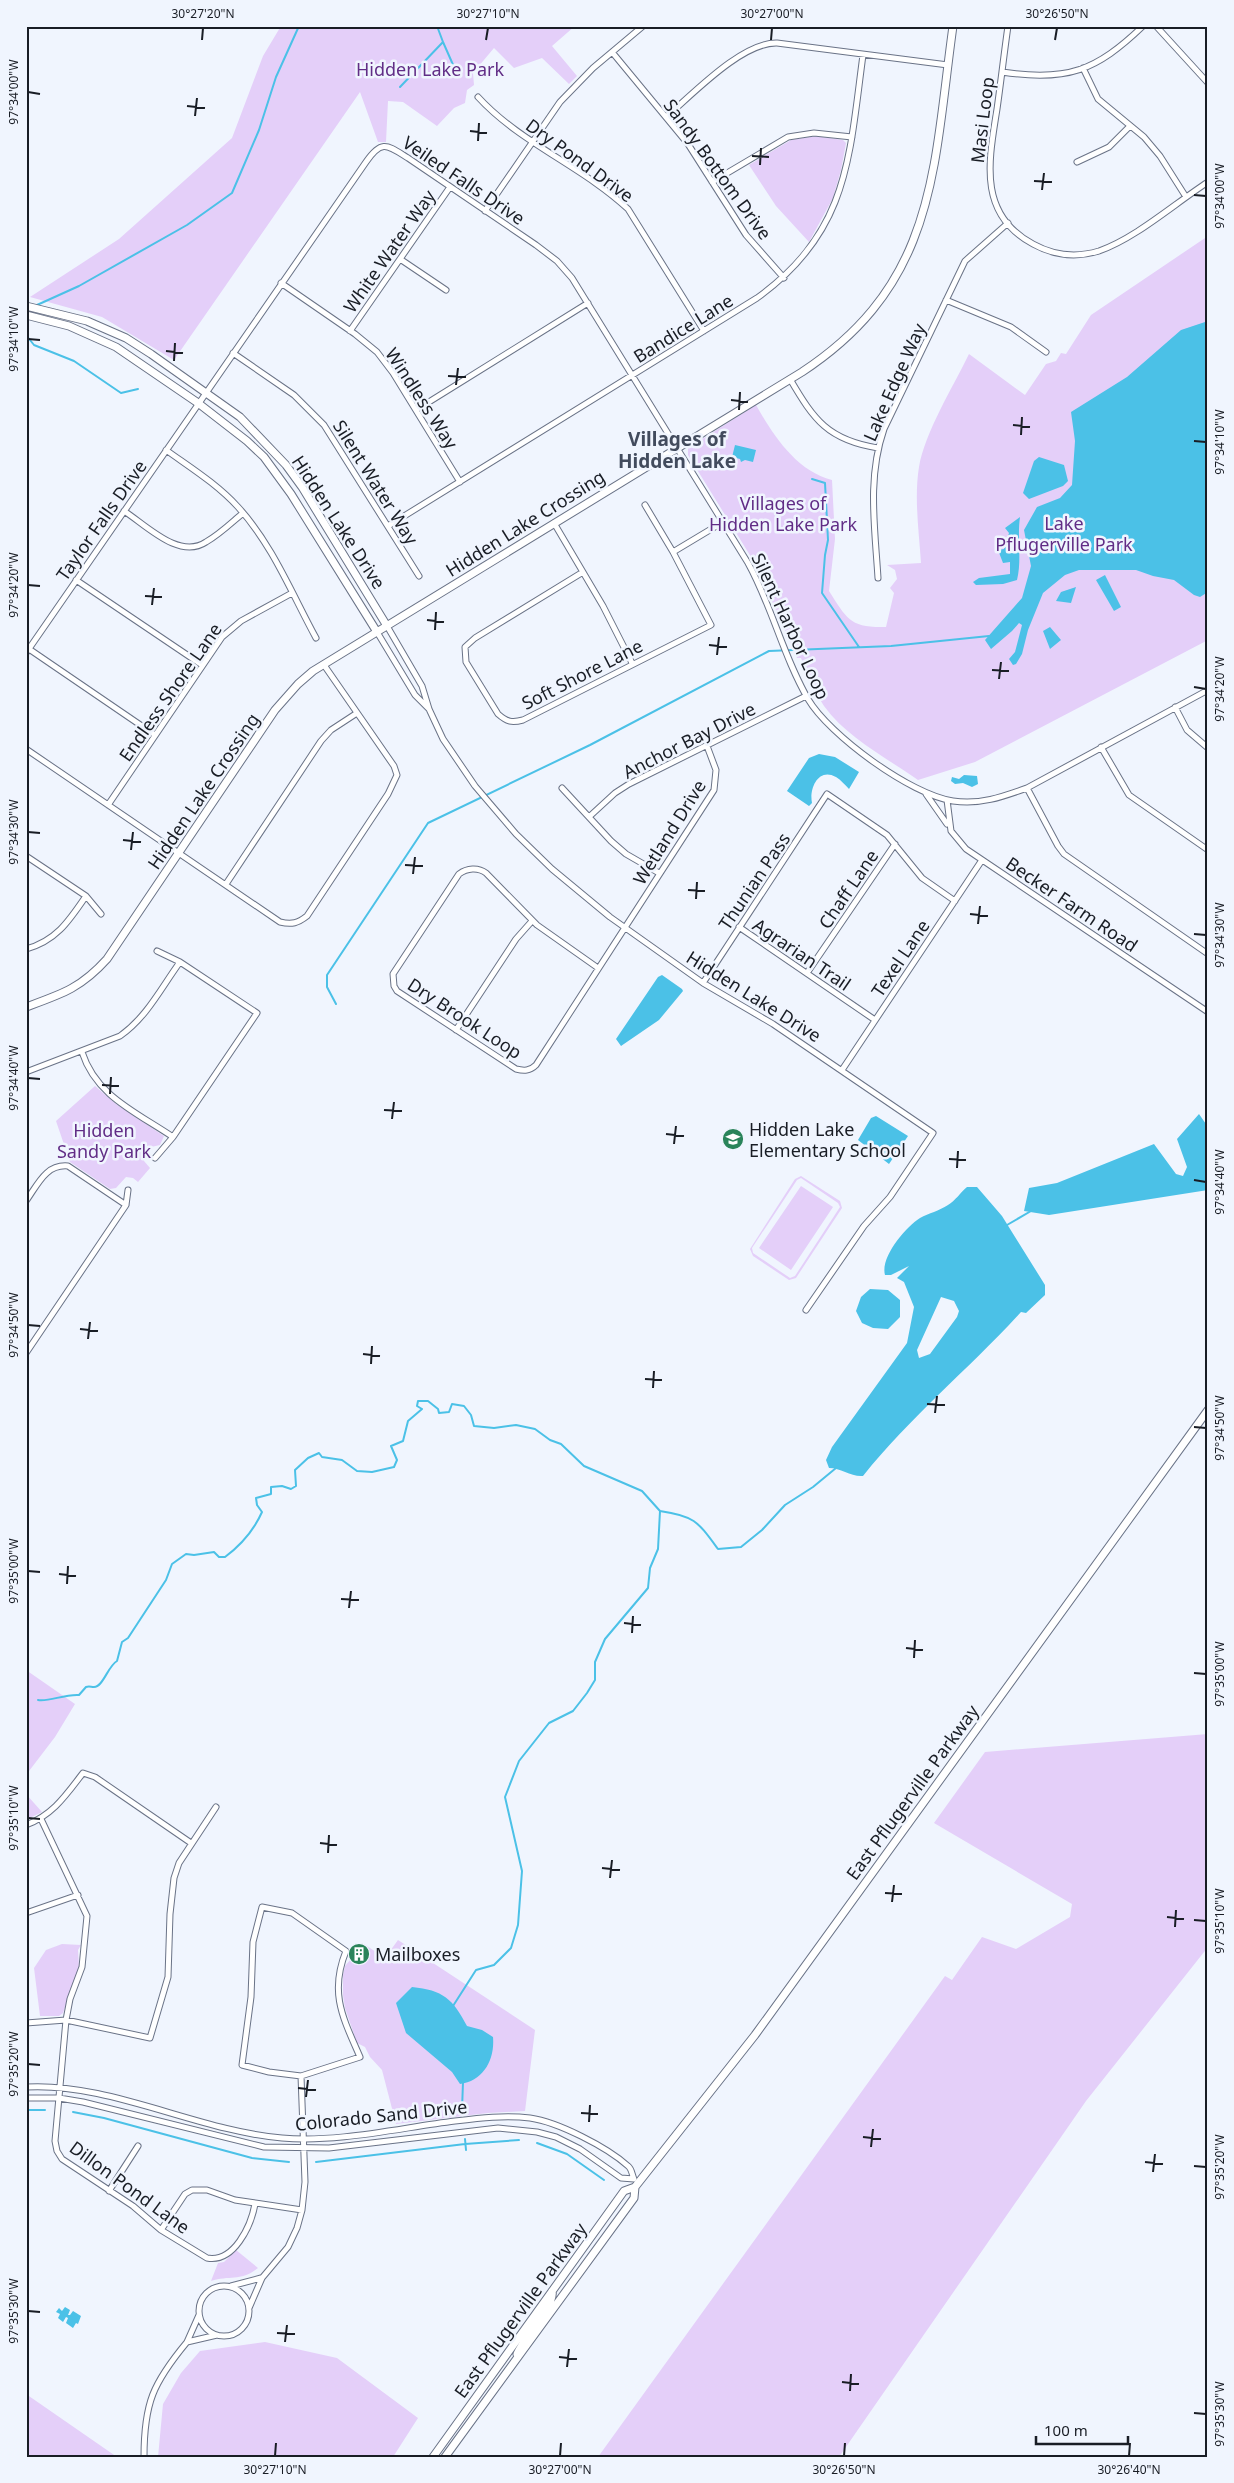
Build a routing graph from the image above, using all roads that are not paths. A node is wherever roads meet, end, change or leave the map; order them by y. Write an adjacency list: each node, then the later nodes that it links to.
1 (643, 26): 6 (street)
2 (953, 26): 8 (street, Hidden Lake Crossing)
3 (1008, 26): 10 (street, Masi Loop)
4 (1143, 26): 9 (street)
5 (1156, 26): 11 (street)
6 (612, 52): 13 (street, Sandy Bottom Drive); 16 (street)
7 (864, 54): 8 (street); 13 (street); 15 (street, Bandice Lane)
8 (948, 65): 37 (street, Hidden Lake Crossing)
9 (1083, 68): 10 (street); 14 (street)
10 (1002, 72): 23 (street, Masi Loop)
11 (1208, 82)
12 (478, 97): 16 (street, Dry Pond Drive)
13 (666, 117): 18 (street, Sandy Bottom Drive)
14 (1130, 126): 17 (street); 21 (street)
15 (852, 137): 18 (street); 25 (street, Bandice Lane)
16 (532, 141): 22 (street); 33 (street, Dry Pond Drive)
17 (1077, 162)
18 (712, 182): 25 (street, Sandy Bottom Drive)
19 (1208, 182): 21 (street, Masi Loop)
20 (450, 187): 22 (street, Veiled Falls Drive); 24 (street, White Water Way); 26 (street, Veiled Falls Drive)
21 (1186, 197): 23 (street, Masi Loop)
22 (485, 211): 29 (street, Veiled Falls Drive)
23 (1008, 223): 28 (street, Lake Edge Way)
24 (400, 259): 27 (street); 32 (street, White Water Way)
25 (784, 278): 33 (street, Bandice Lane)
26 (281, 283): 32 (street, Windless Way); 35 (street, Veiled Falls Drive)
27 (446, 290)
28 (946, 300): 34 (street); 42 (street, Lake Edge Way)
29 (588, 303): 36 (street, Veiled Falls Drive); 40 (street)
30 (26, 306): 38 (street, Hidden Lake Drive)
31 (26, 315): 39 (street, Hidden Lake Drive)
32 (350, 331): 40 (street, Windless Way)
33 (704, 331): 36 (street, Bandice Lane)
34 (1046, 352)
35 (233, 353): 38 (street, Veiled Falls Drive); 50 (street, Silent Water Way)
36 (632, 375): 41 (street, Veiled Falls Drive); 44 (street, Bandice Lane)
37 (790, 379): 41 (street, Hidden Lake Crossing); 42 (street)
38 (205, 393): 39 (street, Veiled Falls Drive); 57 (street, Hidden Lake Drive)
39 (198, 403): 43 (street, Taylor Falls Drive); 58 (street, Hidden Lake Drive)
40 (416, 410): 44 (street, Windless Way)
41 (677, 448): 48 (street, Silent Harbor Loop); 49 (street, Hidden Lake Crossing)
42 (878, 448): 54 (street, Lake Edge Way)
43 (166, 450): 46 (street, Taylor Falls Drive); 47 (street)
44 (460, 482): 50 (street, Bandice Lane)
45 (645, 505): 51 (street)
46 (124, 511): 47 (street); 55 (street, Taylor Falls Drive)
47 (243, 513): 56 (street)
48 (723, 522): 51 (street); 65 (street, Silent Harbor Loop)
49 (554, 523): 52 (street); 57 (street, Hidden Lake Crossing)
50 (388, 526): 53 (street, Silent Water Way)
51 (674, 552): 61 (street, Soft Shore Lane)
52 (583, 572): 61 (street); 61 (street, Soft Shore Lane)
53 (419, 576)
54 (878, 578)
55 (76, 580): 60 (street, Taylor Falls Drive); 62 (street)
56 (292, 593): 59 (street); 62 (street, Endless Shore Lane)
57 (387, 626): 58 (street, Hidden Lake Crossing); 67 (street, Hidden Lake Drive)
58 (377, 632): 63 (street, Hidden Lake Crossing); 67 (street, Hidden Lake Drive)
59 (316, 638)
60 (27, 651): 69 (street)
61 (632, 663)
62 (202, 665): 69 (street, Endless Shore Lane)
63 (324, 665): 68 (street); 83 (street, Hidden Lake Crossing)
64 (1208, 690): 66 (street, Silent Harbor Loop)
65 (806, 696): 70 (street, Anchor Bay Drive); 76 (street, Silent Harbor Loop)
66 (1175, 707): 71 (street, Silent Harbor Loop); 72 (street)
67 (429, 709): 92 (street, Hidden Lake Drive)
68 (357, 712): 87 (street); 87 (street)
69 (155, 735): 78 (street, Endless Shore Lane)
70 (707, 746): 79 (street, Anchor Bay Drive); 86 (street, Wetland Drive)
71 (1101, 747): 75 (street, Silent Harbor Loop); 82 (street)
72 (1208, 748)
73 (26, 749): 78 (street)
74 (562, 788): 79 (street)
75 (1027, 788): 77 (street, Silent Harbor Loop); 96 (street)
76 (925, 793): 77 (street, Silent Harbor Loop); 80 (street, Becker Farm Road)
77 (947, 800): 80 (street)
78 (108, 805): 83 (street)
79 (590, 816): 86 (street)
80 (951, 831): 85 (street, Becker Farm Road)
81 (895, 844): 89 (street); 93 (street, Thunian Pass); 99 (street, Chaff Lane)
82 (1208, 850)
83 (178, 853): 87 (street); 101 (street, Hidden Lake Crossing)
84 (26, 856): 88 (street)
85 (982, 860): 89 (street, Texel Lane); 102 (street, Becker Farm Road)
86 (659, 873): 92 (street, Wetland Drive)
87 (226, 884)
88 (86, 896): 90 (street); 94 (street)
89 (955, 901): 103 (street, Texel Lane)
90 (101, 914)
91 (532, 921): 98 (street, Dry Brook Loop); 104 (street); 104 (street, Dry Brook Loop)
92 (624, 927): 98 (street, Dry Brook Loop); 100 (street, Hidden Lake Drive)
93 (739, 927): 99 (street, Agrarian Trail); 100 (street, Thunian Pass)
94 (26, 950)
95 (157, 951): 97 (street)
96 (1208, 954)
97 (180, 962): 105 (street); 108 (street)
98 (598, 968): 104 (street, Dry Brook Loop)
99 (807, 973): 103 (street, Agrarian Trail)
100 (703, 983): 106 (street, Hidden Lake Drive)
101 (26, 1007)
102 (1208, 1012)
103 (875, 1020): 106 (street, Texel Lane)
104 (456, 1030)
105 (82, 1052): 107 (street); 108 (street)
106 (842, 1070): 113 (street, Hidden Lake Drive)
107 (26, 1072)
108 (173, 1137): 109 (street)
109 (155, 1158)
110 (128, 1190): 112 (street)
111 (26, 1201): 112 (street)
112 (126, 1205): 114 (street)
113 (806, 1310)
114 (26, 1353)
115 (1208, 1410): 132 (street, East Pflugerville Parkway)
116 (216, 1807): 119 (street)
117 (41, 1819): 118 (street); 119 (street); 120 (street, Dillon Pond Lane)
118 (26, 1824)
119 (192, 1843): 122 (street)
120 (78, 1896): 121 (street); 122 (street, Dillon Pond Lane)
121 (26, 1914)
122 (66, 2020): 123 (street); 126 (street, Dillon Pond Lane)
123 (26, 2023)
124 (301, 2076): 124 (street); 129 (street)
125 (26, 2087): 126 (street, Colorado Sand Drive)
126 (60, 2088): 128 (street, Dillon Pond Lane); 129 (street, Colorado Sand Drive)
127 (26, 2098): 128 (street, Colorado Sand Drive)
128 (59, 2098): 131 (street, Colorado Sand Drive); 133 (street, Dillon Pond Lane)
129 (304, 2139): 131 (street); 132 (street, Colorado Sand Drive)
130 (138, 2146): 133 (street)
131 (304, 2149): 132 (street, Colorado Sand Drive); 135 (street)
132 (636, 2183): 139 (street, East Pflugerville Parkway); 144 (street, East Pflugerville Parkway)
133 (109, 2191): 136 (street, Dillon Pond Lane)
134 (255, 2204): 135 (street); 136 (street); 136 (street, Dillon Pond Lane)
135 (302, 2210): 137 (street)
136 (161, 2230)
137 (262, 2278): 138 (street); 140 (street)
138 (229, 2286): 140 (street); 141 (street)
139 (551, 2291): 144 (street); 146 (street, East Pflugerville Parkway)
140 (249, 2308): 142 (street)
141 (200, 2314): 142 (street); 143 (street)
142 (218, 2335): 143 (street)
143 (187, 2342): 145 (street)
144 (513, 2364): 147 (street, East Pflugerville Parkway)
145 (144, 2457)
146 (433, 2457)
147 (446, 2457)

